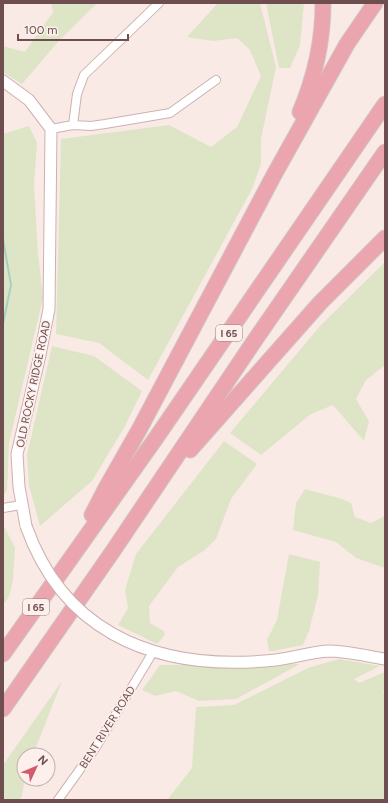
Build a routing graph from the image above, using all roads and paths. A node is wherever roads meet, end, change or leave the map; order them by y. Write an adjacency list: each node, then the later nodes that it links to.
1 (159, 3): 7 (street)
2 (323, 3): 10 (highway)
3 (375, 3): 10 (highway)
4 (216, 80): 7 (street)
5 (3, 81): 8 (street)
6 (385, 104): 15 (highway, I 65)
7 (73, 126): 8 (street)
8 (51, 128): 13 (street, OLD ROCKY RIDGE ROAD)
9 (385, 152): 12 (highway, I 65)
10 (274, 175): 15 (highway)
11 (385, 238): 12 (highway)
12 (144, 504): 19 (highway, I 65)
13 (21, 505): 14 (street); 16 (street, OLD ROCKY RIDGE ROAD, bridge)
14 (3, 508)
15 (70, 559): 17 (highway, I 65)
16 (153, 652): 18 (street, OLD ROCKY RIDGE ROAD); 20 (street, BENT RIVER ROAD)
17 (3, 654)
18 (385, 659)
19 (3, 709)
20 (58, 800)

